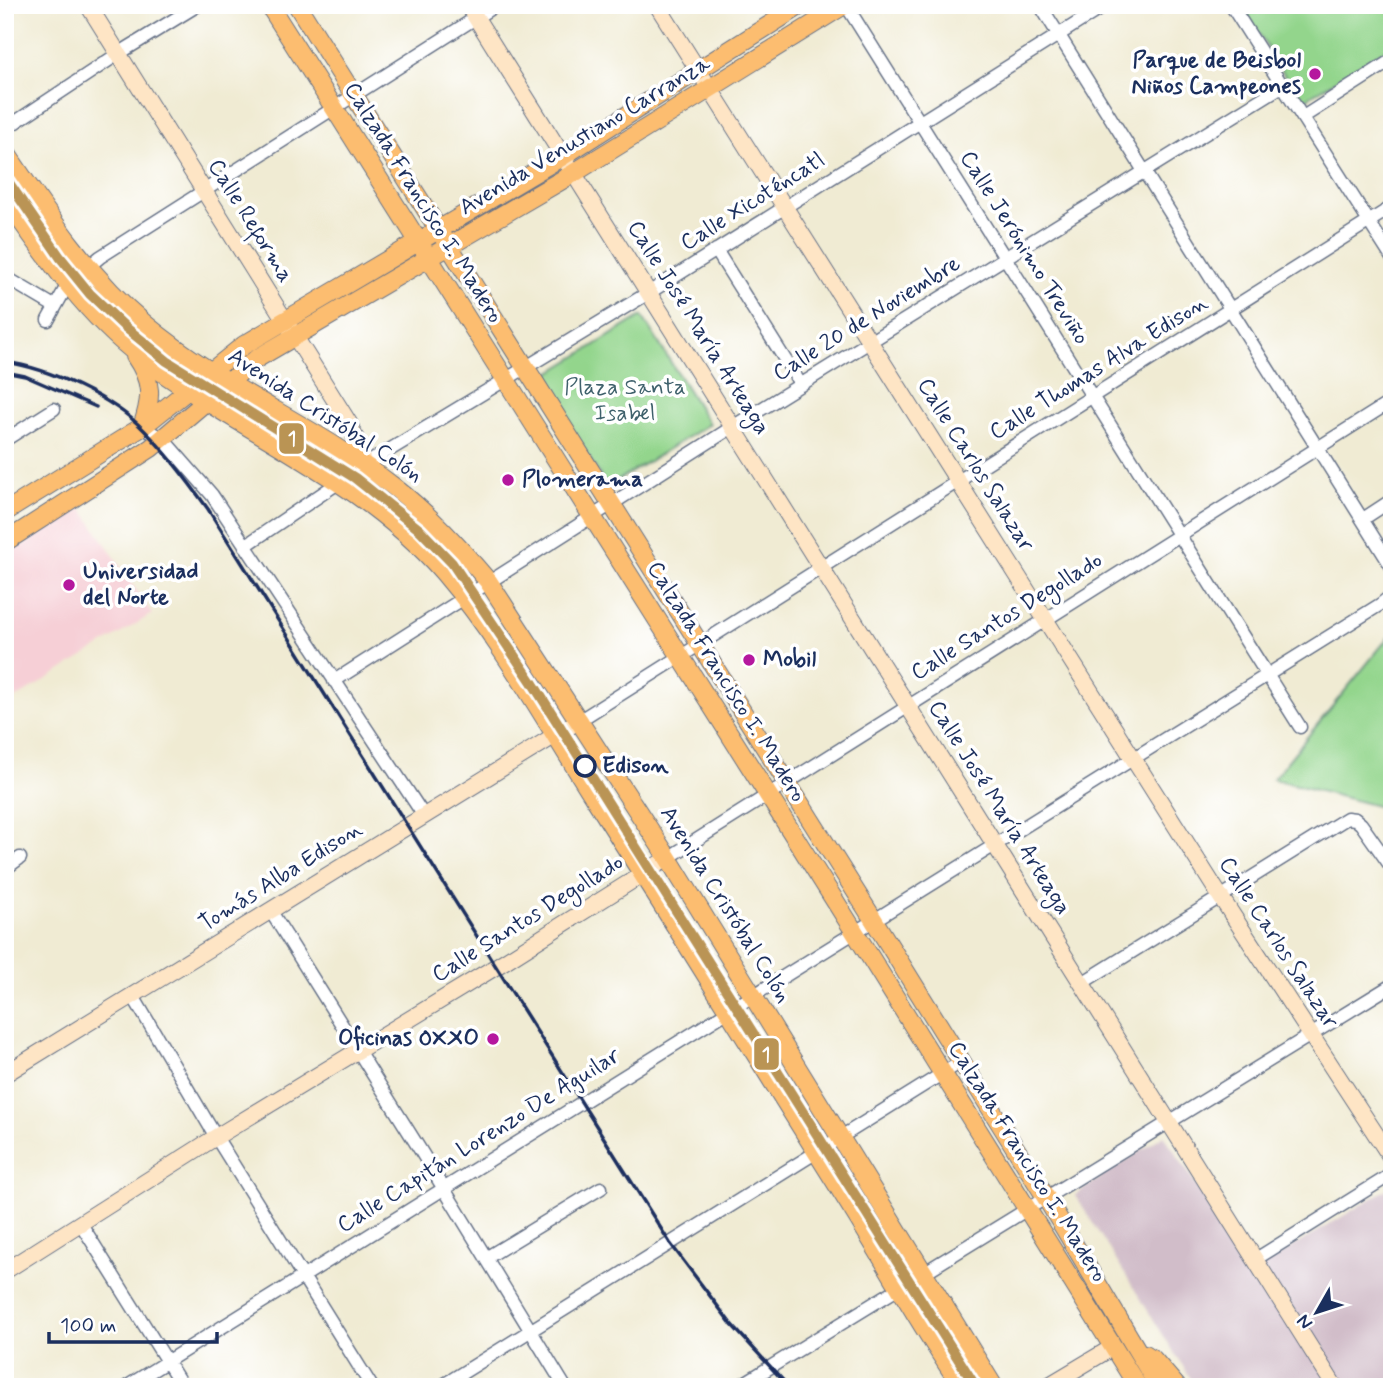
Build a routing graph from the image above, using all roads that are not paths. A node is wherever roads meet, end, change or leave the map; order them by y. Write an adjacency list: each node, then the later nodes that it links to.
1 (88, 5): 14 (street, Calle Reforma)
2 (198, 5): 14 (street)
3 (269, 5): 20 (main road, Calzada Francisco I. Madero)
4 (297, 5): 19 (main road, Calzada Francisco I. Madero)
5 (496, 5): 12 (street)
6 (657, 5): 16 (street, Calle Carlos Salazar)
7 (801, 5): 16 (main road, Avenida Venustiano Carranza)
8 (845, 5): 18 (main road, Avenida Venustiano Carranza); 22 (street, Calle Jerónimo Treviño)
9 (1040, 5): 13 (street)
10 (1106, 5): 13 (street, Calle Xicoténcatl)
11 (1231, 5): 17 (street)
12 (472, 11): 19 (street); 25 (street, Calle José María Arteaga)
13 (1059, 35): 22 (street, Calle Xicoténcatl); 26 (street)
14 (118, 54): 23 (street); 28 (street, Calle Reforma)
15 (1392, 61): 21 (street)
16 (699, 72): 18 (street, Calle Carlos Salazar); 25 (main road, Avenida Venustiano Carranza)
17 (1282, 86): 21 (street); 26 (street, Calle 20 de Noviembre)
18 (710, 89): 27 (main road, Avenida Venustiano Carranza); 30 (street, Calle Carlos Salazar)
19 (354, 95): 20 (street); 33 (main road, Calzada Francisco I. Madero)
20 (333, 107): 28 (street); 34 (main road, Calzada Francisco I. Madero)
21 (1303, 117): 32 (street)
22 (919, 121): 30 (street, Calle Xicoténcatl); 38 (street, Calle Jerónimo Treviño)
23 (5, 129)
24 (5, 151): 40 (main road, Avenida Cristóbal Colón)
25 (563, 156): 27 (street, Calle José María Arteaga); 33 (main road, Avenida Venustiano Carranza)
26 (1145, 172): 38 (street, Calle 20 de Noviembre); 45 (street)
27 (574, 173): 35 (main road, Avenida Venustiano Carranza); 43 (street, Calle José María Arteaga)
28 (203, 190): 40 (street); 47 (street, Calle Reforma)
29 (5, 198): 42 (main road, Avenida Cristóbal Colón)
30 (786, 206): 36 (street, Calle Xicoténcatl); 49 (street, Calle Carlos Salazar)
31 (1392, 207): 32 (street, Calle Thomas Alva Edison)
32 (1369, 222): 39 (street); 45 (street, Calle Thomas Alva Edison)
33 (438, 229): 34 (main road, Avenida Venustiano Carranza); 35 (main road, Calzada Francisco I. Madero)
34 (418, 241): 37 (main road, Calzada Francisco I. Madero); 47 (main road, Avenida Venustiano Carranza)
35 (449, 247): 37 (main road, Avenida Venustiano Carranza); 51 (main road, Calzada Francisco I. Madero)
36 (716, 250): 43 (street, Calle Xicoténcatl); 55 (street)
37 (429, 258): 48 (main road, Avenida Venustiano Carranza); 53 (main road, Calzada Francisco I. Madero)
38 (1005, 258): 49 (street, Calle 20 de Noviembre); 57 (street, Calle Jerónimo Treviño)
39 (1392, 258)
40 (88, 266): 42 (street); 52 (main road, Avenida Cristóbal Colón)
41 (5, 277): 44 (street)
42 (68, 284): 44 (street); 50 (main road, Avenida Cristóbal Colón)
43 (650, 292): 51 (street, Calle Xicoténcatl); 61 (street, Calle José María Arteaga)
44 (54, 306): 46 (street)
45 (1230, 309): 57 (street, Calle Thomas Alva Edison); 65 (street)
46 (48, 320)
47 (285, 320): 48 (street, Calle Reforma); 52 (main road, Avenida Venustiano Carranza)
48 (295, 336): 54 (main road, Avenida Venustiano Carranza); 66 (street, Calle Reforma)
49 (871, 342): 55 (street, Calle 20 de Noviembre); 67 (street, Calle Carlos Salazar)
50 (126, 345): 56 (main road, Avenida Cristóbal Colón); 62 (main road)
51 (526, 368): 53 (street, Calle Xicoténcatl); 70 (main road, Calzada Francisco I. Madero)
52 (213, 372): 54 (main road, Avenida Cristóbal Colón); 56 (main road, Avenida Venustiano Carranza)
53 (506, 380): 66 (street, Calle Xicoténcatl); 72 (main road, Calzada Francisco I. Madero)
54 (230, 382): 59 (main road, Avenida Venustiano Carranza); 66 (main road, Avenida Cristóbal Colón)
55 (801, 385): 61 (street, Calle 20 de Noviembre)
56 (189, 391): 59 (main road, Avenida Cristóbal Colón); 62 (main road, Avenida Venustiano Carranza)
57 (1091, 397): 67 (street, Calle Thomas Alva Edison); 74 (street, Calle Jerónimo Treviño)
58 (1392, 401): 65 (street, Calle Santos Degollado)
59 (206, 402): 63 (main road, Avenida Venustiano Carranza); 68 (main road, Avenida Cristóbal Colón)
60 (54, 409): 64 (street)
61 (734, 426): 70 (street, Calle 20 de Noviembre); 78 (street, Calle José María Arteaga)
62 (142, 427): 63 (street); 71 (main road, Avenida Venustiano Carranza)
63 (163, 439): 75 (main road, Avenida Venustiano Carranza); 76 (street)
64 (5, 440)
65 (1318, 448): 73 (street); 74 (street, Calle Santos Degollado)
66 (363, 466): 68 (street, Calle Xicoténcatl); 79 (main road, Avenida Cristóbal Colón)
67 (959, 481): 78 (street, Calle Thomas Alva Edison); 82 (street, Calle Carlos Salazar)
68 (339, 482): 76 (street, Calle Xicoténcatl); 81 (main road, Avenida Cristóbal Colón)
69 (1392, 500): 73 (street)
70 (611, 504): 72 (street, Calle 20 de Noviembre); 83 (main road, Calzada Francisco I. Madero)
71 (5, 512)
72 (592, 516): 79 (street, Calle 20 de Noviembre); 84 (main road, Calzada Francisco I. Madero)
73 (1363, 519): 77 (street)
74 (1179, 535): 82 (street, Calle Santos Degollado); 85 (street, Calle Jerónimo Treviño)
75 (5, 542)
76 (245, 546): 86 (street)
77 (1392, 567)
78 (821, 568): 83 (street, Calle Thomas Alva Edison); 87 (street, Calle José María Arteaga)
79 (488, 581): 81 (street, Calle 20 de Noviembre); 88 (main road, Avenida Cristóbal Colón)
80 (1392, 595): 85 (street)
81 (464, 597): 86 (street, Calle 20 de Noviembre); 90 (main road, Avenida Cristóbal Colón)
82 (1044, 620): 87 (street, Calle Santos Degollado); 91 (street, Calle Carlos Salazar)
83 (700, 645): 84 (street, Calle Thomas Alva Edison); 92 (main road, Calzada Francisco I. Madero)
84 (681, 657): 88 (street, Calle Thomas Alva Edison); 93 (main road, Calzada Francisco I. Madero)
85 (1266, 674): 89 (street, Calle Jerónimo Treviño); 91 (street)
86 (334, 681): 94 (street)
87 (908, 707): 92 (street, Calle Santos Degollado); 95 (street, Calle José María Arteaga)
88 (580, 720): 90 (street, Tomás Alba Edison); 97 (main road, Avenida Cristóbal Colón)
89 (1300, 727)
90 (554, 735): 94 (street, Tomás Alba Edison); 100 (main road, Avenida Cristóbal Colón)
91 (1132, 758): 95 (street); 101 (street, Calle Carlos Salazar)
92 (787, 783): 93 (street, Calle Santos Degollado); 103 (main road, Calzada Francisco I. Madero)
93 (768, 795): 97 (street, Calle Santos Degollado); 104 (main road, Calzada Francisco I. Madero)
94 (424, 816): 102 (street, Tomás Alba Edison)
95 (995, 843): 103 (street); 105 (street, Calle José María Arteaga)
96 (20, 858): 98 (street)
97 (668, 858): 100 (street, Calle Santos Degollado); 107 (main road, Avenida Cristóbal Colón)
98 (5, 869)
99 (1392, 869): 101 (street)
100 (643, 874): 109 (main road, Avenida Cristóbal Colón); 111 (street, Calle Santos Degollado)
101 (1220, 896): 105 (street); 110 (street, Calle Carlos Salazar)
102 (270, 910): 108 (street, Tomás Alba Edison); 111 (street)
103 (873, 919): 104 (street); 112 (main road, Calzada Francisco I. Madero)
104 (854, 931): 107 (street, Calle Capitán Lorenzo De Aguilar); 113 (main road, Calzada Francisco I. Madero)
105 (1082, 983): 115 (street, Calle José María Arteaga)
106 (1392, 985): 110 (street)
107 (753, 995): 109 (street, Calle Capitán Lorenzo De Aguilar); 117 (main road, Avenida Cristóbal Colón)
108 (133, 996): 114 (street, Tomás Alba Edison); 116 (street)
109 (729, 1011): 118 (main road, Avenida Cristóbal Colón); 121 (street, Calle Capitán Lorenzo De Aguilar)
110 (1310, 1034): 115 (street); 119 (street, Calle Carlos Salazar)
111 (359, 1050): 116 (street, Calle Santos Degollado); 121 (street)
112 (961, 1062): 113 (street); 123 (main road, Calzada Francisco I. Madero)
113 (943, 1073): 117 (street); 124 (main road, Calzada Francisco I. Madero)
114 (5, 1074)
115 (1168, 1121): 123 (street); 127 (street, Calle José María Arteaga)
116 (216, 1137): 125 (street, Calle Santos Degollado); 130 (street)
117 (840, 1137): 118 (street); 129 (main road, Avenida Cristóbal Colón)
118 (816, 1152): 131 (main road, Avenida Cristóbal Colón); 132 (street)
119 (1392, 1159)
120 (1392, 1174): 127 (street)
121 (444, 1187): 126 (street); 130 (street, Calle Capitán Lorenzo De Aguilar)
122 (601, 1188): 126 (street)
123 (1045, 1196): 124 (street); 134 (main road, Calzada Francisco I. Madero)
124 (1027, 1208): 129 (street); 133 (main road, Calzada Francisco I. Madero)
125 (81, 1224): 128 (street, Calle Santos Degollado); 135 (street)
126 (486, 1258): 132 (street)
127 (1256, 1259): 149 (street, Calle José María Arteaga)
128 (5, 1271)
129 (925, 1274): 131 (street); 144 (main road, Avenida Cristóbal Colón)
130 (303, 1276): 135 (street, Calle Capitán Lorenzo De Aguilar); 139 (street)
131 (901, 1288): 136 (street); 143 (main road, Avenida Cristóbal Colón)
132 (529, 1331): 140 (street); 141 (street)
133 (1113, 1347): 145 (street); 146 (main road, Calzada Francisco I. Madero)
134 (1136, 1349): 147 (main road, Calzada Francisco I. Madero); 148 (main road)
135 (167, 1361): 137 (street, Calle Capitán Lorenzo De Aguilar); 138 (street)
136 (756, 1382): 142 (street)
137 (126, 1387)
138 (183, 1387)
139 (372, 1387)
140 (440, 1387)
141 (565, 1387)
142 (738, 1387)
143 (962, 1387)
144 (994, 1387)
145 (1046, 1387)
146 (1138, 1387)
147 (1159, 1387)
148 (1177, 1387)
149 (1335, 1387)

